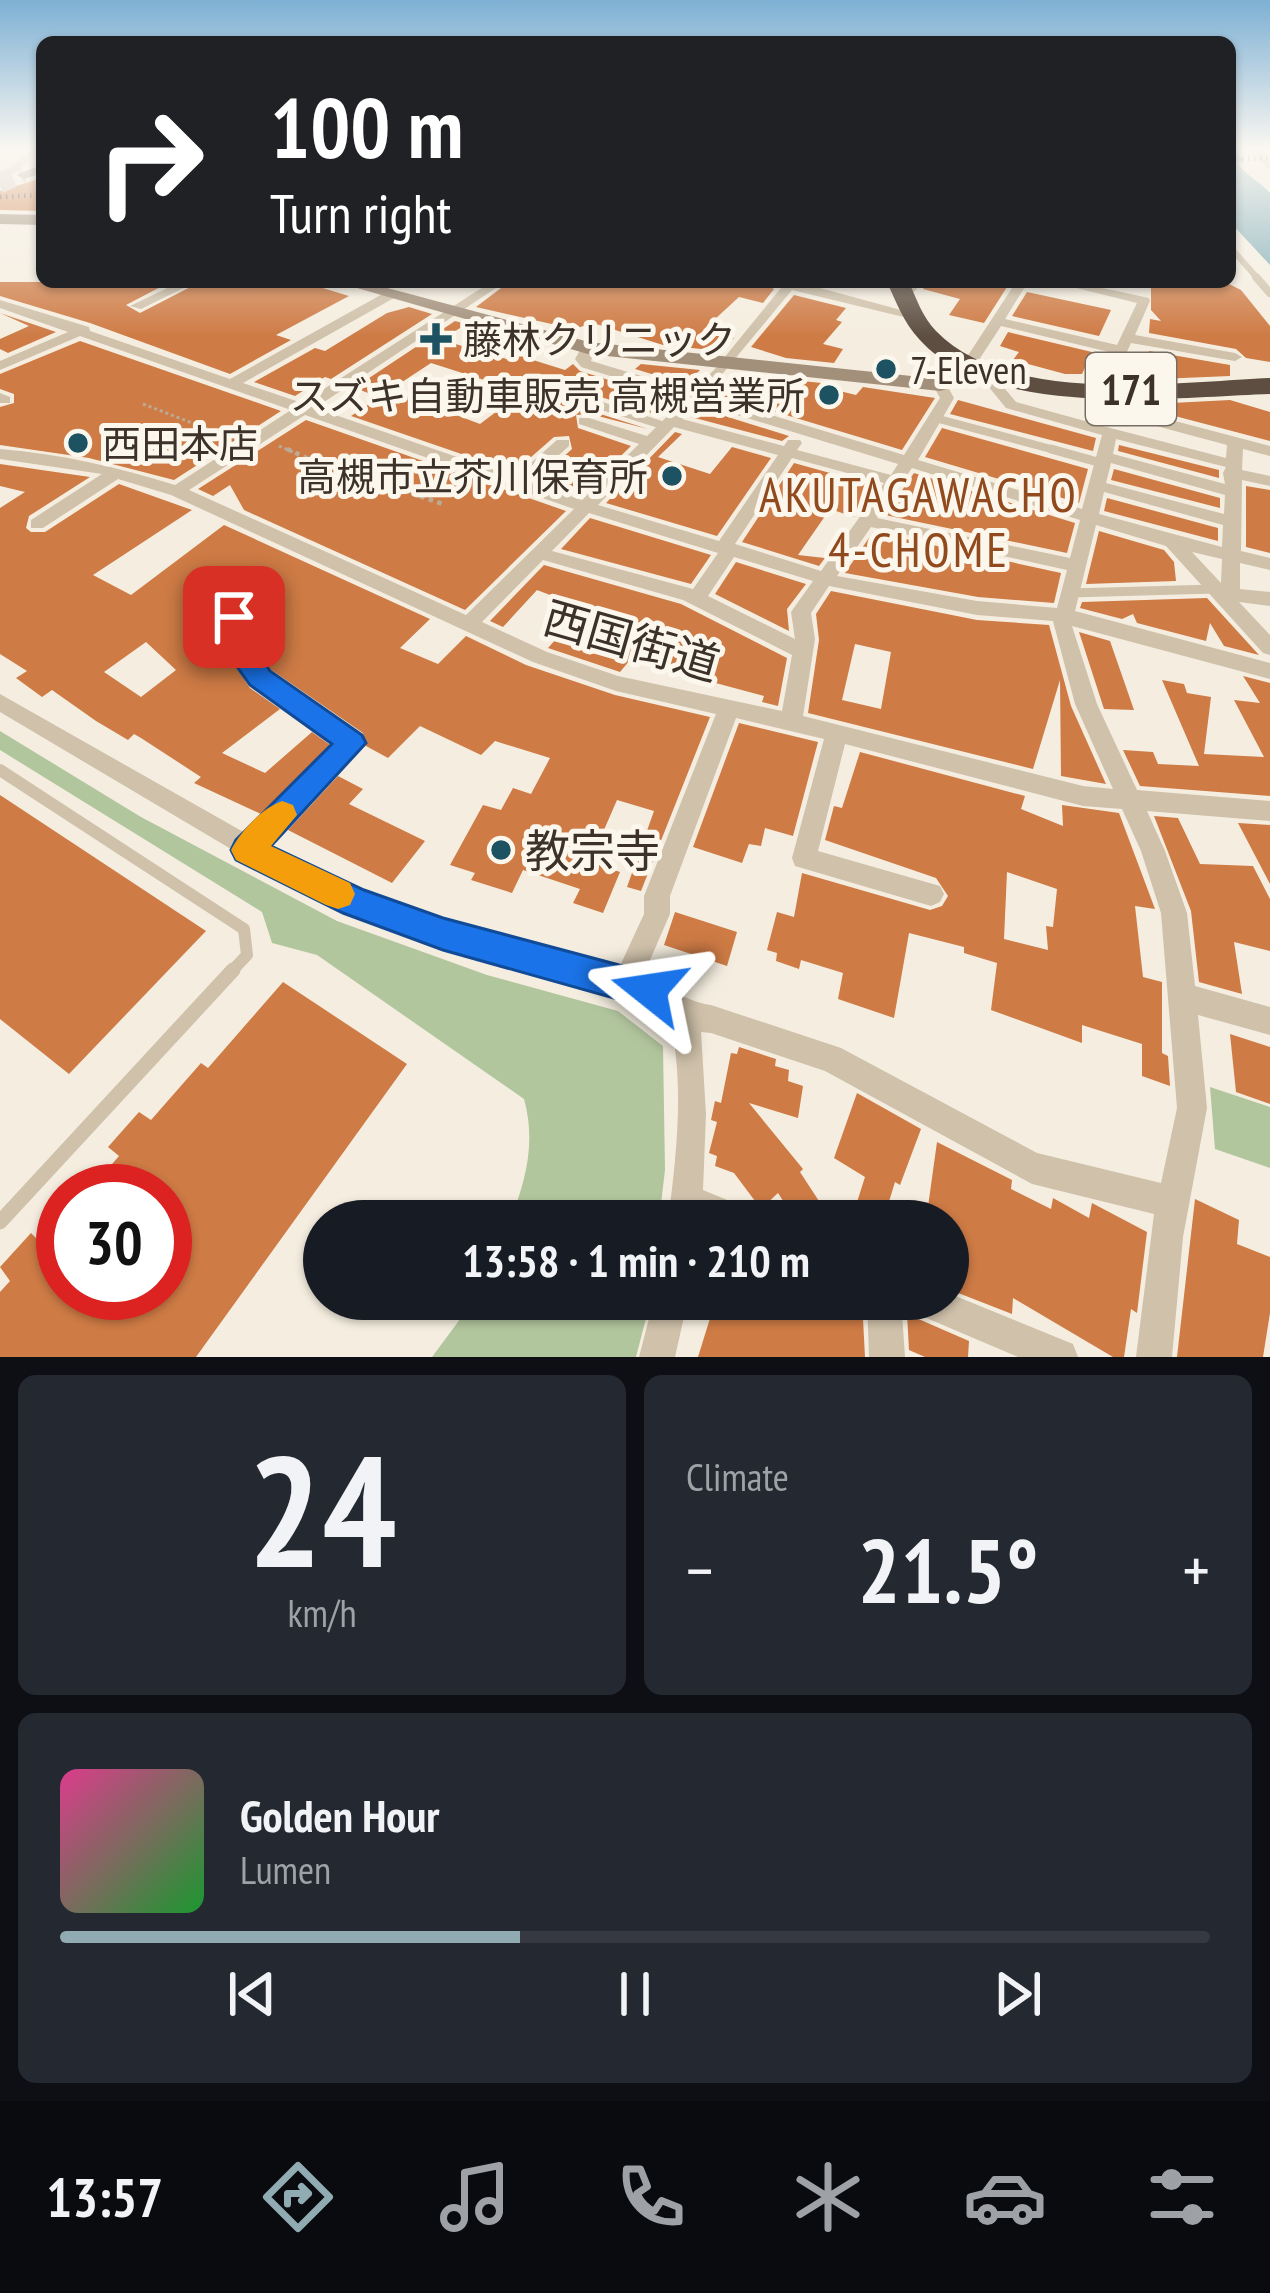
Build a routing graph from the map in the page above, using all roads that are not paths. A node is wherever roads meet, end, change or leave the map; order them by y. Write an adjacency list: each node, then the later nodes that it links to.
1 (36, 218): 2 (street)
2 (0, 219)
3 (1236, 255): 11 (lane)
4 (176, 288): 15 (street)
5 (366, 288): 13 (street)
6 (490, 288): 16 (street)
7 (781, 288): 22 (street)
8 (841, 288): 12 (street)
9 (1018, 288): 17 (street)
10 (1098, 288): 19 (street)
11 (1270, 292)
12 (909, 294): 24 (highway, 171)
13 (390, 295): 16 (street); 25 (street)
14 (0, 304): 18 (street)
15 (136, 305)
16 (452, 313): 20 (street); 31 (street)
17 (997, 321): 19 (street); 24 (street)
18 (84, 330): 23 (street); 25 (street)
19 (1123, 344): 21 (street); 28 (street)
20 (588, 348): 22 (street); 30 (street)
21 (1235, 357)
22 (726, 364): 26 (street); 30 (street)
23 (0, 366)
24 (983, 370): 26 (street); 28 (highway, 171); 35 (street)
25 (235, 382): 31 (street)
26 (940, 386): 32 (street)
27 (1270, 386): 28 (highway, 171)
28 (1103, 389)
29 (558, 392): 34 (lane)
30 (696, 398): 34 (street); 36 (street)
31 (305, 406): 50 (street); 52 (street)
32 (935, 418): 44 (lane); 45 (street)
33 (584, 421): 38 (street)
34 (668, 424): 38 (street); 41 (street)
35 (1091, 425): 37 (street); 39 (street)
36 (804, 430): 41 (street); 45 (street)
37 (1111, 433): 44 (street); 47 (street)
38 (649, 442): 53 (street)
39 (1235, 442): 42 (street); 47 (street)
40 (563, 443): 50 (street)
41 (790, 450): 48 (street); 59 (street)
42 (1270, 451)
43 (0, 454): 46 (street, 西国街道)
44 (1106, 460): 47 (street); 51 (street)
45 (909, 461): 48 (street); 54 (street)
46 (118, 471): 52 (street, 西国街道); 57 (street)
47 (1231, 476): 49 (street); 56 (street)
48 (895, 481): 55 (street)
49 (1270, 481)
50 (518, 482): 53 (street)
51 (1099, 486): 54 (street); 56 (street)
52 (177, 491): 70 (street, 西国街道)
53 (584, 506): 59 (street); 60 (street)
54 (1091, 515): 58 (street); 63 (street)
55 (866, 521): 63 (street); 64 (street)
56 (1232, 522): 61 (street)
57 (37, 524)
58 (1172, 542): 61 (street); 65 (street)
59 (727, 548): 64 (street); 66 (street)
60 (538, 554): 66 (street); 70 (street)
61 (1232, 557): 62 (street); 65 (street)
62 (1270, 564)
63 (1077, 566): 68 (street)
64 (824, 579): 68 (street); 72 (street)
65 (1222, 593): 67 (street); 68 (lane); 71 (street)
66 (697, 598): 72 (street)
67 (1270, 599)
68 (1066, 604): 73 (street); 79 (street)
69 (227, 610): 81 (street)
70 (468, 625): 75 (street, 西国街道)
71 (1270, 648)
72 (803, 652): 76 (street)
73 (1270, 671)
74 (0, 702): 81 (street)
75 (729, 709): 76 (street, 西国街道); 83 (street)
76 (791, 722): 77 (street, 西国街道)
77 (837, 733): 79 (street, 西国街道); 82 (street)
78 (0, 770): 89 (lane)
79 (1130, 803): 80 (street, 西国街道); 84 (street)
80 (1270, 811)
81 (247, 850): 83 (street)
82 (931, 894)
83 (626, 983): 85 (street)
84 (1184, 997): 86 (street); 88 (street)
85 (682, 1015): 87 (street); 88 (street)
86 (1270, 1021)
87 (686, 1200)
88 (1172, 1202): 96 (street)
89 (0, 1222)
90 (969, 1319): 95 (street)
91 (666, 1320): 93 (street)
92 (885, 1320): 94 (street)
93 (657, 1357)
94 (887, 1357)
95 (1060, 1357)
96 (1154, 1357)

